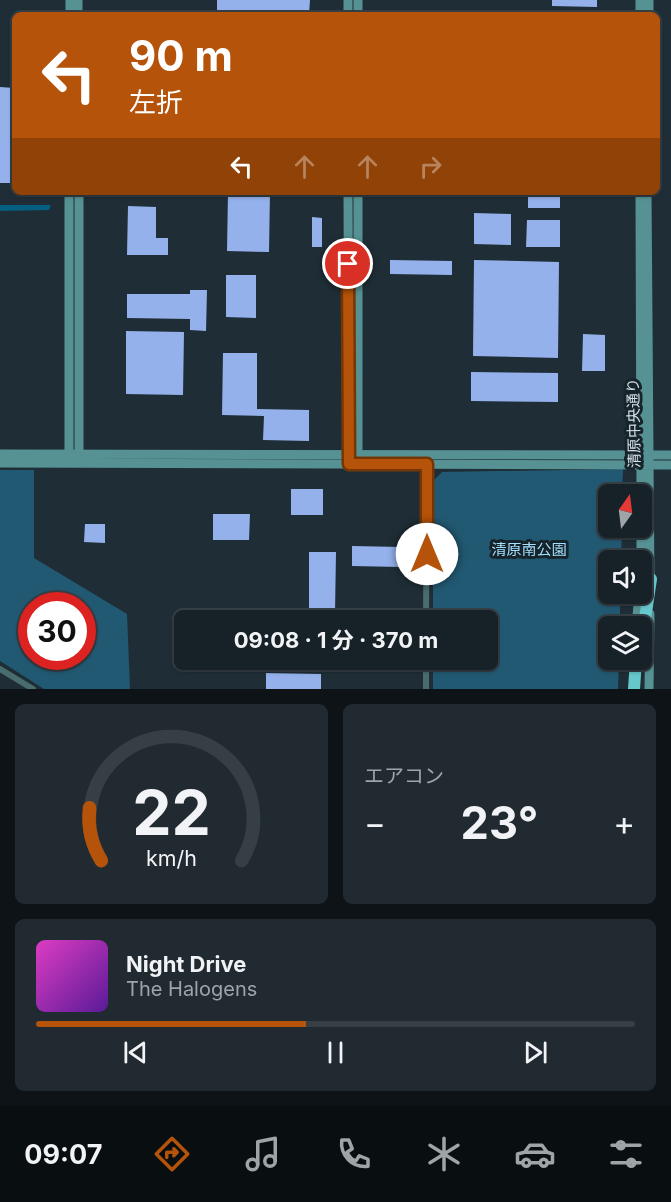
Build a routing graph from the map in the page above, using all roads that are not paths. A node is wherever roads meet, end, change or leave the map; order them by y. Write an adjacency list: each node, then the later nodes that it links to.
1 (69, 195): 10 (street)
2 (79, 195): 10 (street)
3 (348, 195): 11 (street)
4 (358, 195): 11 (street)
5 (640, 195): 8 (street, 清原中央通り)
6 (647, 195): 8 (street, 清原中央通り)
7 (0, 454): 10 (street)
8 (645, 455): 9 (street); 12 (street); 14 (street, 清原中央通り)
9 (671, 455)
10 (74, 458): 11 (street); 13 (street)
11 (353, 459): 12 (street)
12 (427, 460): 14 (street); 20 (street)
13 (0, 463)
14 (645, 465): 15 (street); 16 (street, 清原中央通り); 17 (street, 清原中央通り)
15 (671, 465)
16 (642, 484)
17 (649, 550)
18 (638, 604): 21 (street)
19 (651, 604): 33 (street, 清原中央通り)
20 (426, 610)
21 (638, 612): 22 (highway)
22 (637, 616)
23 (0, 669): 28 (street)
24 (426, 670): 29 (street)
25 (632, 670): 30 (street)
26 (634, 670): 31 (highway)
27 (640, 670): 32 (highway)
28 (33, 689)
29 (426, 689)
30 (629, 689)
31 (634, 689)
32 (640, 689)
33 (649, 689)

